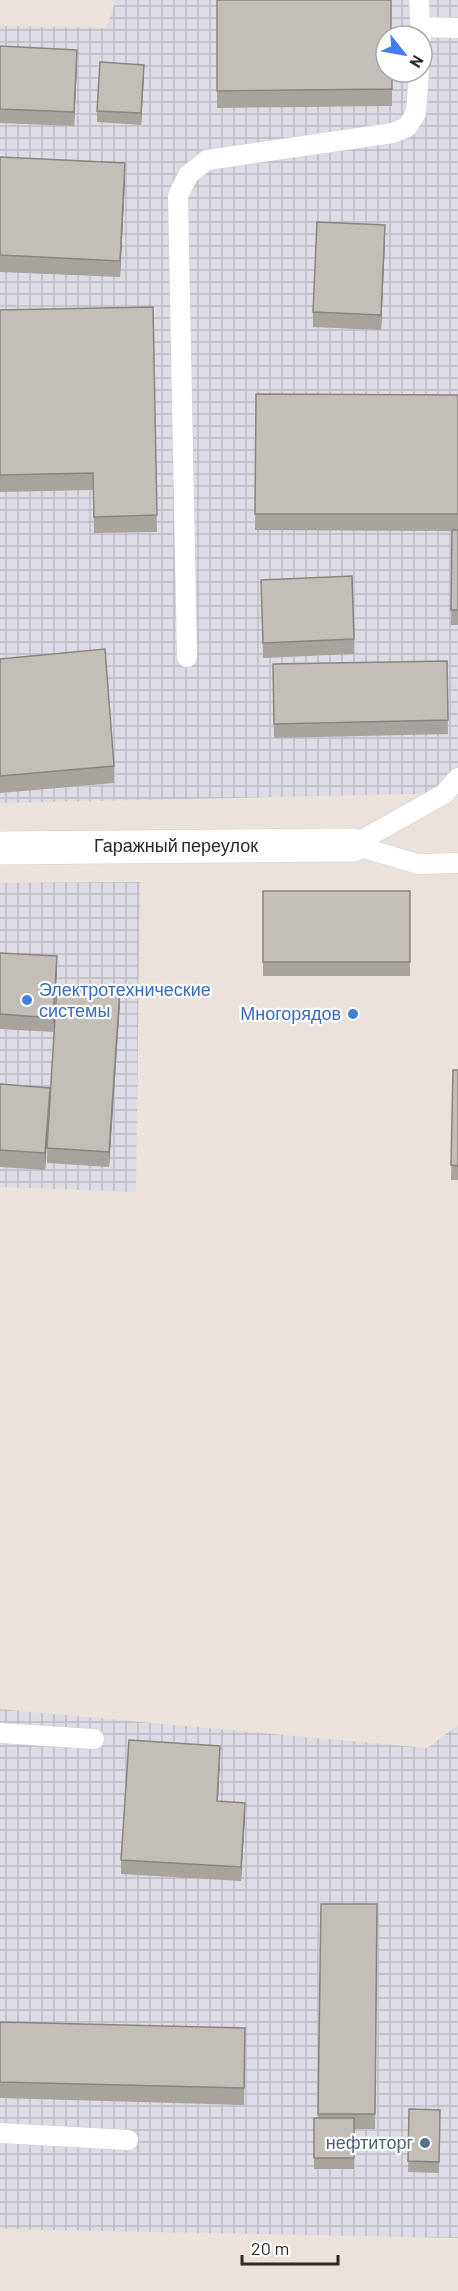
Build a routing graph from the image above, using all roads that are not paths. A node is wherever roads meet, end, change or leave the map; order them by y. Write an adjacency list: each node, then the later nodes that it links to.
1 (419, 0): 2 (lane)
2 (420, 24)
3 (458, 28): 4 (lane)
4 (434, 31)
5 (417, 84): 6 (lane)
6 (187, 657)
7 (458, 778): 8 (lane)
8 (353, 845): 9 (street, Гаражный переулок); 10 (lane)
9 (0, 848)
10 (458, 863)
11 (0, 1733): 12 (lane)
12 (94, 1738)
13 (0, 2133): 14 (lane)
14 (128, 2140)

